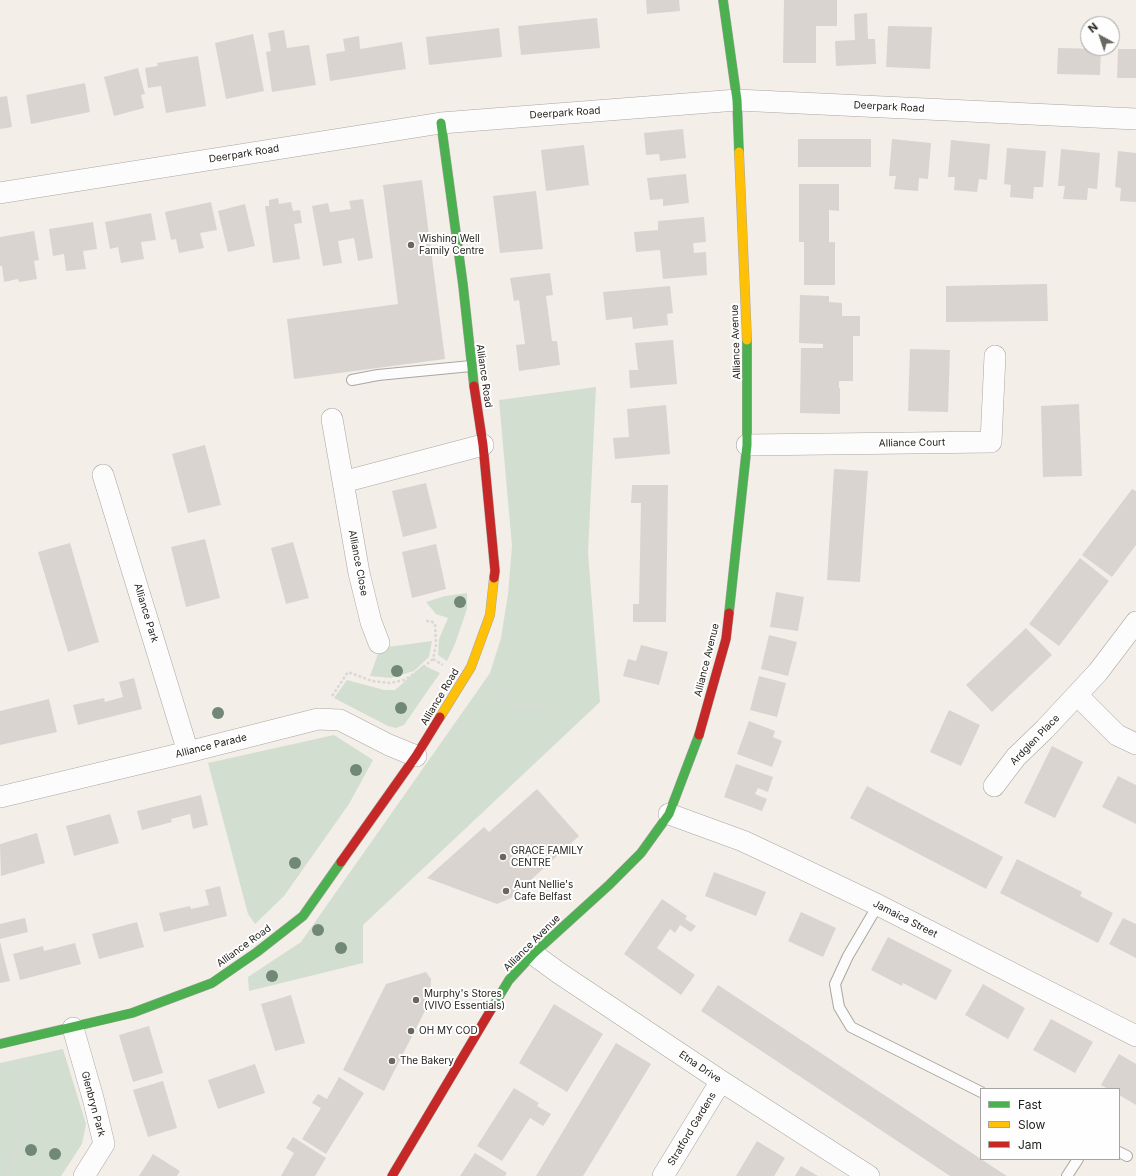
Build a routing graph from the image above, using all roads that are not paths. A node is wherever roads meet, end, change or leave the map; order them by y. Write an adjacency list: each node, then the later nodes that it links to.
1 (723, 0): 2 (street, Alliance Avenue)
2 (737, 100): 3 (street, Deerpark Road); 4 (street, Deerpark Road); 10 (street, Alliance Avenue)
3 (1136, 119)
4 (441, 123): 5 (street, Deerpark Road); 7 (street, Alliance Road)
5 (0, 193)
6 (995, 356): 10 (street, Alliance Court)
7 (471, 366): 8 (lane); 11 (street, Alliance Road)
8 (352, 380)
9 (332, 419): 13 (street, Alliance Close)
10 (747, 445): 22 (street, Alliance Avenue)
11 (483, 446): 13 (street); 19 (street, Alliance Road)
12 (103, 474): 18 (street, Alliance Park)
13 (342, 482): 15 (street, Alliance Close)
14 (1136, 622): 16 (street, Ardglen Place)
15 (379, 642)
16 (1077, 695): 17 (street); 20 (street, Ardglen Place)
17 (1136, 744)
18 (188, 752): 19 (street, Alliance Parade); 21 (street, Alliance Parade)
19 (416, 756): 25 (street, Alliance Road)
20 (994, 786)
21 (0, 797)
22 (669, 814): 23 (street, Jamaica Street); 24 (street, Alliance Avenue)
23 (878, 906): 26 (street, Jamaica Street); 29 (lane)
24 (533, 954): 28 (street, Etna Drive); 32 (street, Alliance Avenue)
25 (73, 1028): 27 (street, Alliance Road); 31 (street, Glenbryn Park)
26 (1136, 1036)
27 (0, 1044)
28 (721, 1081): 33 (street, Stratford Gardens); 34 (street, Etna Drive)
29 (980, 1092)
30 (1077, 1160): 35 (lane)
31 (84, 1176)
32 (392, 1176)
33 (663, 1176)
34 (869, 1176)
35 (1067, 1176)

